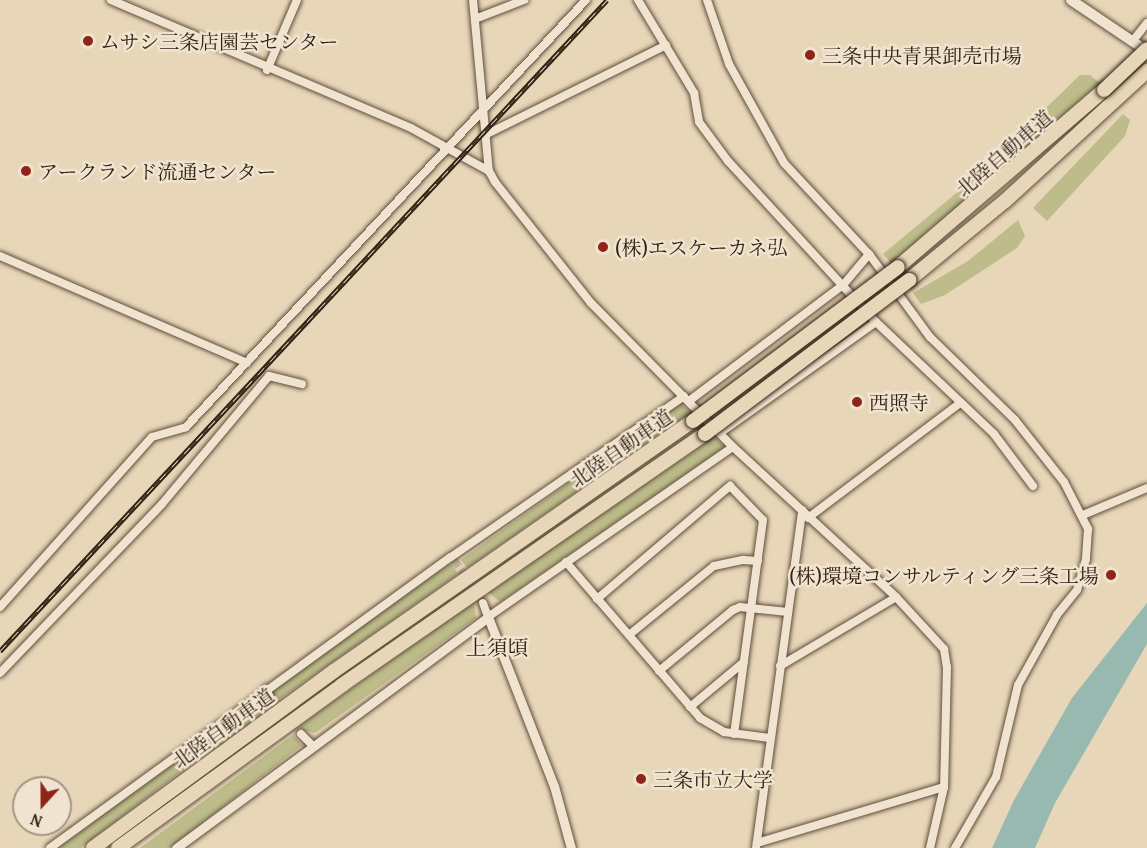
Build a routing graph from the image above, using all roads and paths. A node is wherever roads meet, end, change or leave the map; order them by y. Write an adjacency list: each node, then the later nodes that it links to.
1 (111, 0): 9 (street)
2 (297, 0): 15 (street)
3 (473, 0): 10 (street)
4 (524, 0): 10 (street)
5 (586, 0): 17 (street)
6 (638, 0): 13 (street)
7 (707, 0): 21 (street)
8 (1073, 0): 12 (main road)
9 (129, 4): 15 (street)
10 (475, 19): 17 (street)
11 (1147, 23): 12 (street)
12 (1132, 42): 14 (main road)
13 (666, 45): 18 (street); 23 (street)
14 (1147, 50): 60 (highway, 北陸自動車道, bridge)
15 (267, 70): 19 (street)
16 (1147, 72): 61 (highway, 北陸自動車道, bridge)
17 (485, 108): 18 (street); 19 (street)
18 (487, 134): 20 (street)
19 (447, 148): 20 (street); 25 (street)
20 (489, 171): 27 (street)
21 (869, 255): 23 (street); 34 (street)
22 (0, 256): 25 (street)
23 (844, 284): 24 (street); 27 (street)
24 (876, 322): 28 (street); 29 (street)
25 (247, 363): 41 (street)
26 (302, 384): 49 (street)
27 (687, 399): 29 (street); 50 (street)
28 (960, 403): 31 (street); 35 (street)
29 (720, 433): 30 (street)
30 (733, 447): 33 (street); 37 (street)
31 (1033, 486)
32 (1147, 488): 34 (street)
33 (802, 510): 35 (street); 43 (street)
34 (1083, 515): 65 (street)
35 (808, 518): 38 (street)
36 (758, 561): 39 (street); 42 (street); 45 (street)
37 (566, 562): 39 (street); 44 (street)
38 (896, 597): 47 (street); 57 (street)
39 (597, 599): 45 (street)
40 (483, 603): 44 (street)
41 (0, 607)
42 (752, 608): 43 (street); 46 (street); 48 (street)
43 (788, 612): 47 (street)
44 (488, 617): 56 (street); 63 (street)
45 (629, 635): 48 (street)
46 (744, 662): 52 (street); 54 (street)
47 (780, 666): 55 (street)
48 (659, 671): 52 (street)
49 (0, 673)
50 (266, 690): 51 (street); 59 (street)
51 (272, 702)
52 (690, 707): 54 (street)
53 (301, 734): 56 (street)
54 (735, 734): 55 (street)
55 (770, 738): 58 (street)
56 (313, 746): 62 (street)
57 (944, 787): 58 (street); 64 (street)
58 (756, 845)
59 (50, 848)
60 (93, 848)
61 (118, 848)
62 (176, 848)
63 (572, 848)
64 (930, 848)
65 (955, 848)

